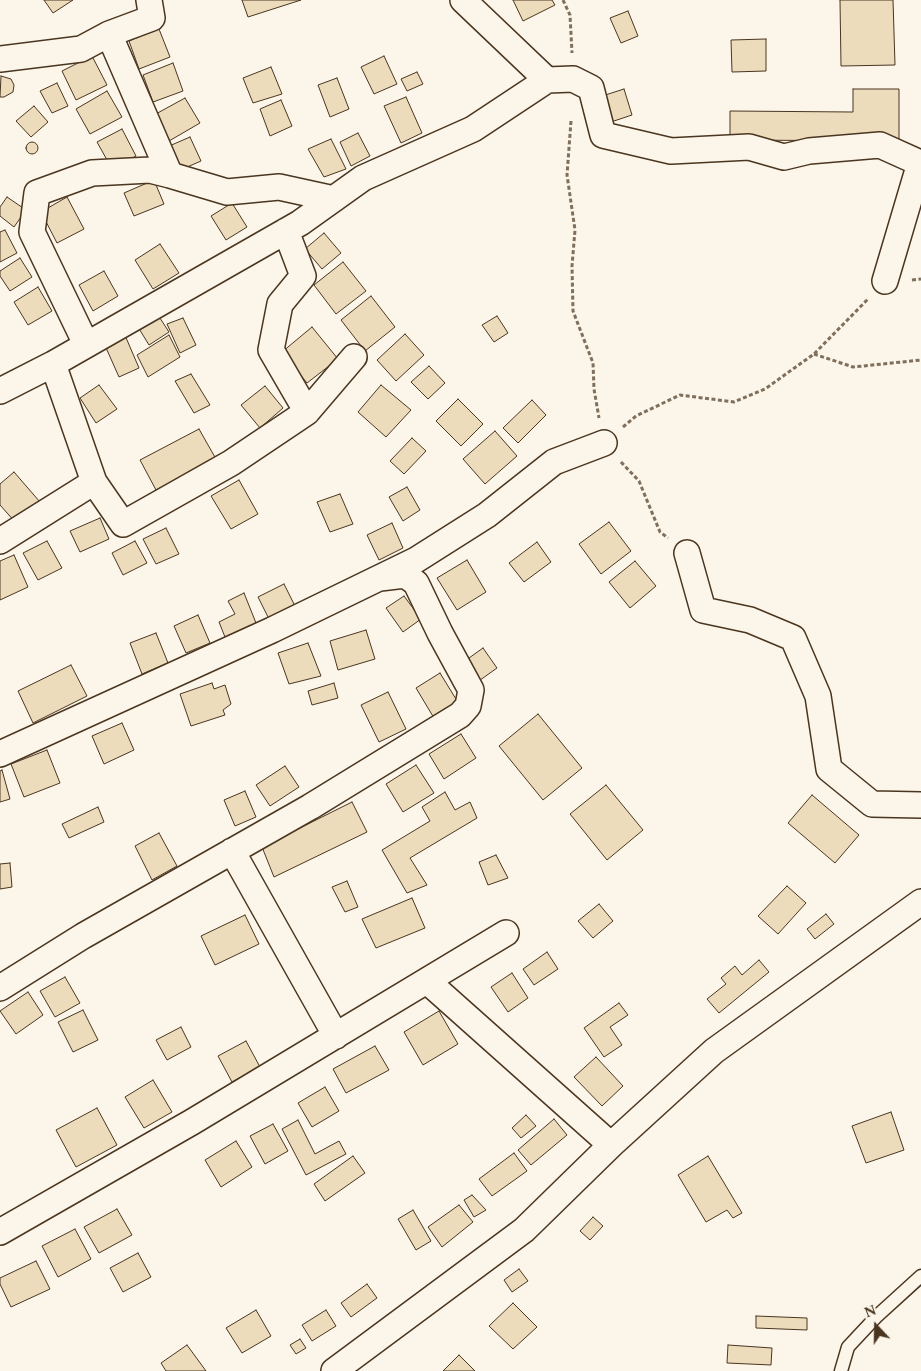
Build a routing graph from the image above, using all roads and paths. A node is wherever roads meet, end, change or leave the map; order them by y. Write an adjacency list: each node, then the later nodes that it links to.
1 (149, 0): 4 (street)
2 (463, 0): 7 (street)
3 (563, 0): 6 (path)
4 (109, 34): 5 (street); 8 (street)
5 (0, 59)
6 (573, 79): 7 (street); 12 (street); 20 (path)
7 (548, 80): 9 (street)
8 (170, 175): 9 (street); 13 (street)
9 (334, 198): 10 (street)
10 (286, 231): 13 (street); 19 (street)
11 (921, 279): 12 (path)
12 (885, 281): 14 (path)
13 (86, 344): 17 (street)
14 (814, 354): 16 (path); 20 (path)
15 (354, 357): 19 (street)
16 (921, 360)
17 (53, 364): 18 (street); 21 (street)
18 (0, 392)
19 (307, 412): 21 (street)
20 (604, 443): 23 (path); 24 (street)
21 (94, 482): 22 (street)
22 (0, 541)
23 (687, 553): 26 (street)
24 (380, 578): 25 (street); 27 (street)
25 (0, 754)
26 (921, 805)
27 (232, 851): 31 (street); 32 (street)
28 (921, 902): 33 (street)
29 (506, 933): 30 (street)
30 (427, 981): 32 (street); 33 (street)
31 (0, 988)
32 (336, 1036): 34 (street)
33 (611, 1145): 36 (street)
34 (0, 1232)
35 (921, 1276): 37 (lane)
36 (334, 1371)
37 (841, 1371)

